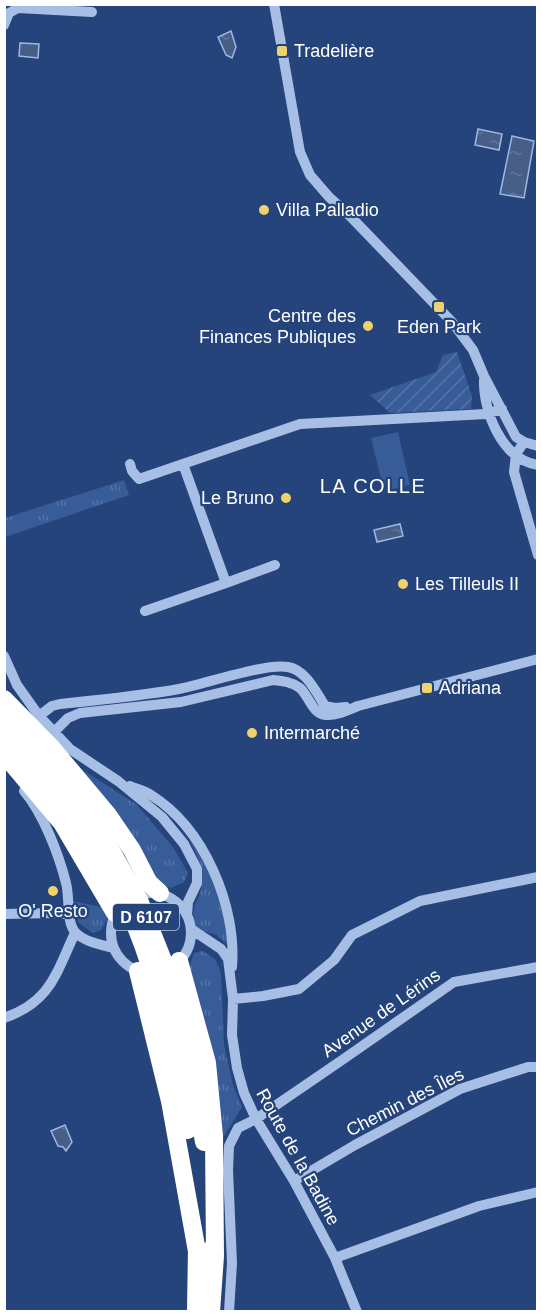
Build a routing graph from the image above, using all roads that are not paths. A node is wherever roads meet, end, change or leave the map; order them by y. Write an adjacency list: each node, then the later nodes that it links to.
1 (274, 6): 4 (street)
2 (92, 12): 3 (street)
3 (4, 25)
4 (484, 376): 5 (street); 6 (street)
5 (502, 409): 6 (street); 7 (street)
6 (490, 413): 9 (street); 11 (street)
7 (524, 442): 8 (street); 9 (street)
8 (537, 446)
9 (516, 454): 12 (street); 13 (street)
10 (130, 464): 11 (street)
11 (183, 464): 15 (street)
12 (537, 465)
13 (537, 555)
14 (275, 565): 15 (street)
15 (226, 583): 16 (street)
16 (145, 611)
17 (4, 656): 23 (street, Route de la Badine)
18 (537, 659): 22 (street)
19 (178, 689): 21 (street); 22 (street); 23 (street)
20 (4, 699): 33 (highway)
21 (181, 702): 22 (street); 25 (street)
22 (358, 706)
23 (39, 716): 25 (street, Route de la Badine)
24 (4, 717): 30 (highway, D 6107)
25 (54, 732): 29 (street, Route de la Badine)
26 (4, 736): 30 (highway, D 6107)
27 (4, 754): 35 (highway)
28 (4, 768): 36 (street)
29 (118, 781): 32 (street, Route de la Badine); 48 (street, Route de la Badine)
30 (56, 783): 55 (highway, D 6107, bridge)
31 (537, 877): 49 (street)
32 (193, 892): 33 (street); 37 (street, Route de la Badine)
33 (168, 897): 35 (street); 37 (street)
34 (4, 914): 36 (street)
35 (116, 914): 40 (street)
36 (68, 915): 39 (street)
37 (187, 915): 38 (street)
38 (191, 928): 41 (street, Route de la Badine); 43 (street)
39 (75, 933): 42 (street); 50 (street)
40 (111, 934): 42 (street); 44 (street)
41 (208, 941): 43 (street); 48 (street, Route de la Badine)
42 (93, 943): 44 (street)
43 (189, 945): 45 (street)
44 (114, 948): 47 (street)
45 (179, 961): 47 (street); 55 (highway)
46 (537, 967): 52 (street, Avenue de Lérins)
47 (138, 971): 55 (highway)
48 (231, 976): 49 (street, Route de la Badine)
49 (233, 999): 52 (street, Route de la Badine)
50 (4, 1018)
51 (537, 1067): 53 (street, Chemin des Îles)
52 (256, 1119): 53 (street, Route de la Badine); 59 (street, Avenue de Lérins)
53 (294, 1180): 56 (street, Route de la Badine)
54 (537, 1192): 56 (street)
55 (207, 1257): 57 (highway, D 6107); 58 (highway, D 6107)
56 (334, 1258): 60 (street, Route de la Badine)
57 (196, 1311)
58 (211, 1311)
59 (229, 1311)
60 (357, 1311)

